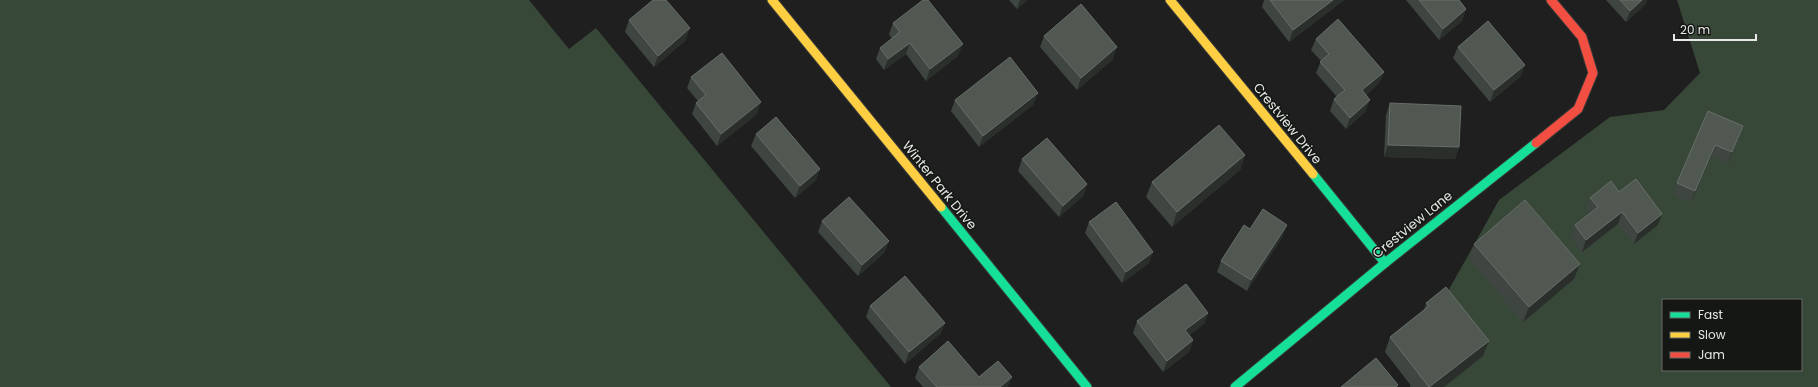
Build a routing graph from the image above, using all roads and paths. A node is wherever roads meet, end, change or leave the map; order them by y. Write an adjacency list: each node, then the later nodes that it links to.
1 (772, 0): 5 (street, Winter Park Drive)
2 (1170, 0): 4 (street, Crestview Drive)
3 (1551, 0): 4 (street, Crestview Lane)
4 (1384, 263): 6 (street, Crestview Lane)
5 (1087, 387)
6 (1234, 387)

